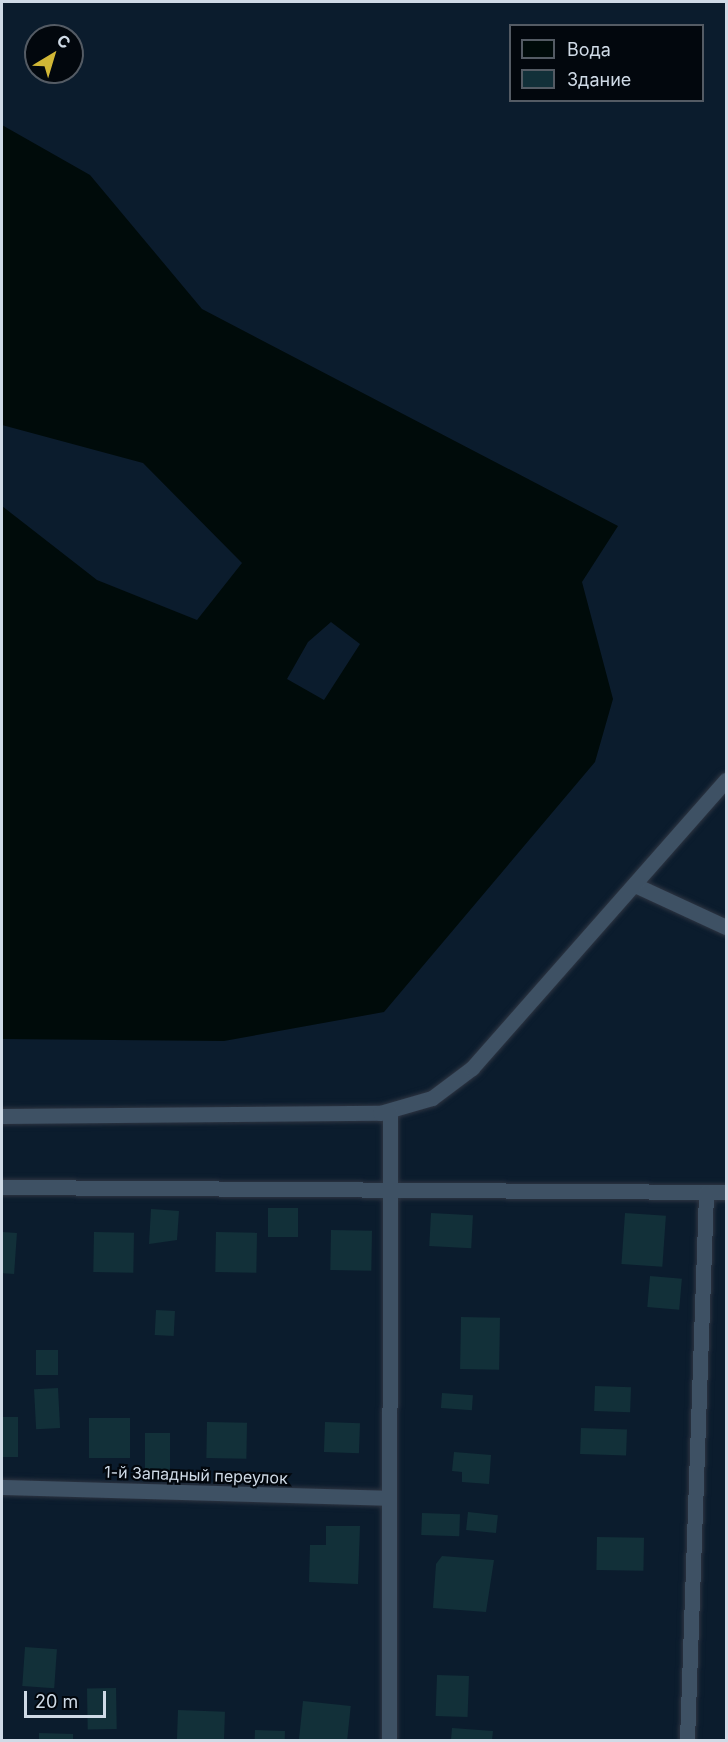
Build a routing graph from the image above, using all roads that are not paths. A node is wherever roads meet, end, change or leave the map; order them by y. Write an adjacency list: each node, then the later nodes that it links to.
1 (726, 780): 2 (lane)
2 (635, 885): 3 (lane); 4 (lane)
3 (726, 927)
4 (390, 1112): 5 (lane); 7 (lane)
5 (2, 1116)
6 (2, 1187): 7 (lane)
7 (392, 1190): 8 (lane); 11 (lane)
8 (706, 1192): 9 (lane); 13 (lane)
9 (726, 1192)
10 (2, 1487): 11 (lane, 1-й Западный переулок)
11 (388, 1498): 12 (lane)
12 (389, 1740)
13 (687, 1740)

